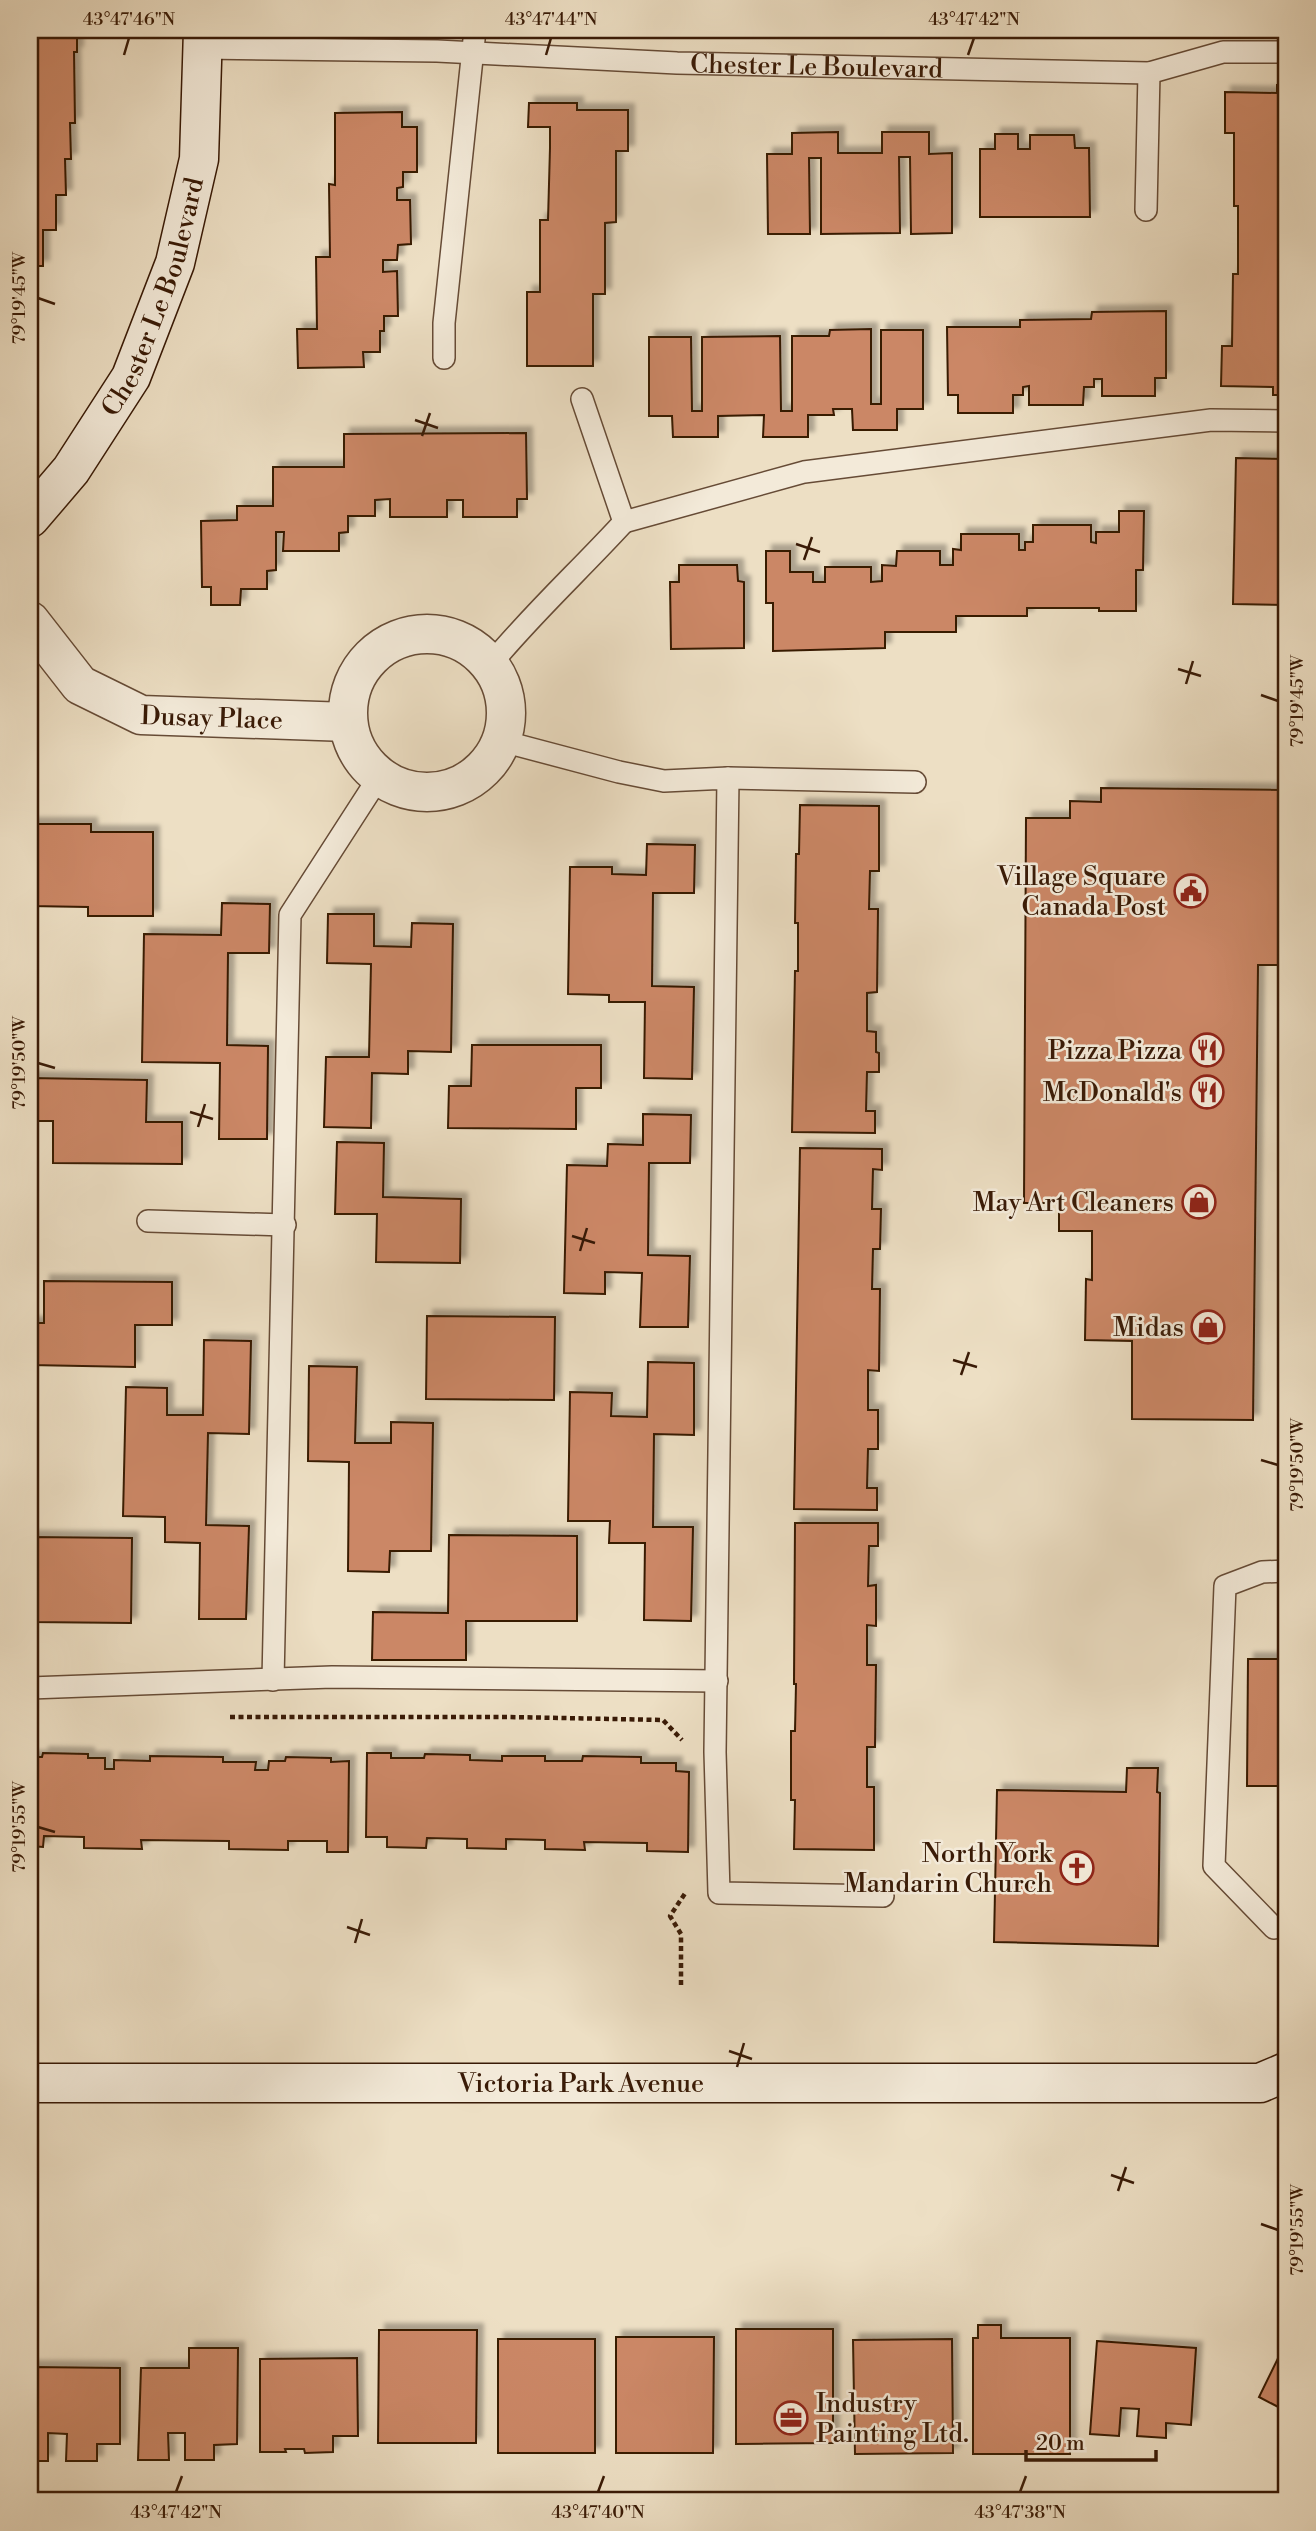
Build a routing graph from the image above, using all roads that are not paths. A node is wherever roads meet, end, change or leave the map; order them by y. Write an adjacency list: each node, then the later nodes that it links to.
1 (475, 30): 3 (lane)
2 (203, 39): 3 (lane, Chester Le Boulevard); 10 (street, Chester Le Boulevard)
3 (472, 52): 5 (lane, Chester Le Boulevard); 7 (lane)
4 (1286, 52): 5 (lane, Chester Le Boulevard)
5 (1149, 73): 6 (lane)
6 (1146, 210)
7 (444, 358)
8 (582, 399): 11 (lane)
9 (1286, 421): 11 (lane)
10 (30, 518)
11 (624, 522): 13 (lane)
12 (30, 621): 14 (street, Dusay Place)
13 (491, 665): 14 (street); 15 (street)
14 (348, 722): 16 (street)
15 (502, 741): 16 (street); 17 (lane)
16 (379, 777): 20 (lane)
17 (728, 778): 18 (lane); 23 (lane)
18 (915, 782)
19 (148, 1221): 20 (lane)
20 (285, 1226): 22 (lane)
21 (1286, 1571): 26 (lane)
22 (273, 1680): 23 (lane); 24 (lane)
23 (717, 1681): 25 (lane)
24 (30, 1688)
25 (883, 1896)
26 (1274, 1928)
27 (30, 2083): 28 (street, Victoria Park Avenue)
28 (1277, 2084)

